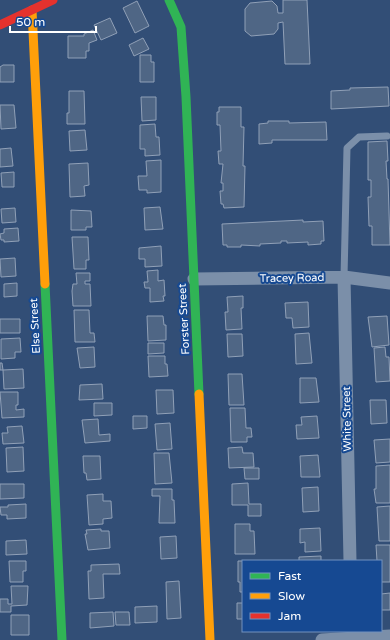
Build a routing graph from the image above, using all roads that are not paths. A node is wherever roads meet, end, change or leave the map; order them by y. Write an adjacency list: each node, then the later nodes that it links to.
1 (53, 0): 3 (street)
2 (169, 0): 7 (street, Forster Street)
3 (32, 10): 4 (street); 12 (street, Else Street)
4 (0, 25)
5 (387, 136): 6 (lane)
6 (344, 277): 7 (street, Tracey Road); 8 (street, Tracey Road); 9 (street, White Street)
7 (194, 279): 13 (street, Forster Street)
8 (390, 283)
9 (350, 560)
10 (390, 636): 11 (street)
11 (352, 637): 14 (street)
12 (62, 640)
13 (210, 640)
14 (322, 640)

